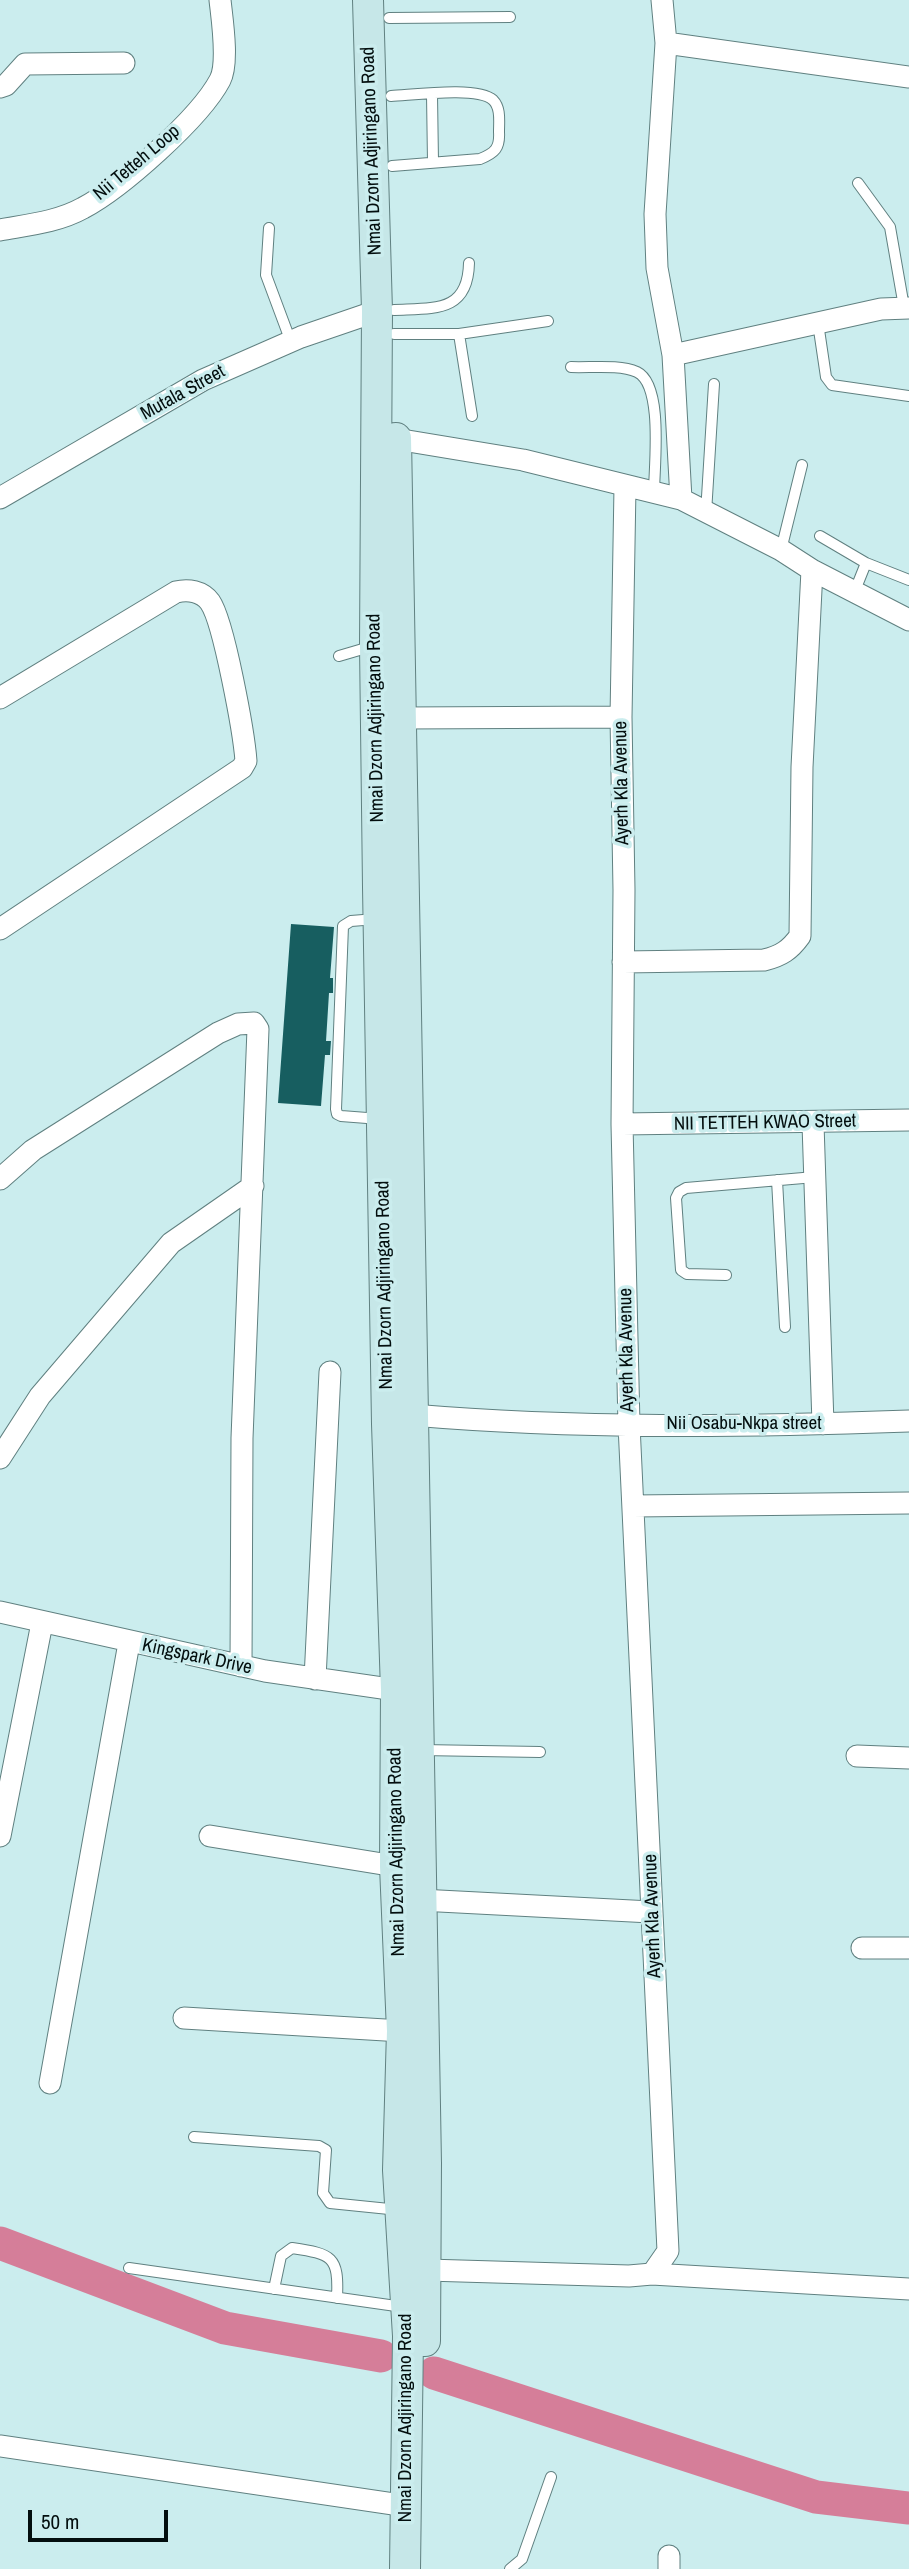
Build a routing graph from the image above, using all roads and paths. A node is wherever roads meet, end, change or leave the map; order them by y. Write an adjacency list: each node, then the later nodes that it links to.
1 (220, 0): 15 (street, Nii Tetteh Loop)
2 (662, 0): 5 (street)
3 (382, 6): 4 (lane); 10 (main road, Nmai Dzorn Adjiringano Road); 18 (main road, Nmai Dzorn Adjiringano Road)
4 (510, 16)
5 (666, 43): 7 (street); 23 (street)
6 (124, 64): 8 (street)
7 (909, 77)
8 (0, 86)
9 (432, 94): 10 (lane); 11 (lane); 11 (lane)
10 (391, 96): 12 (main road, Nmai Dzorn Adjiringano Road)
11 (433, 162): 12 (lane)
12 (392, 166): 18 (main road, Nmai Dzorn Adjiringano Road)
13 (858, 183): 17 (lane)
14 (270, 228): 22 (lane)
15 (0, 230)
16 (469, 263): 18 (lane)
17 (906, 308): 20 (street)
18 (389, 318): 21 (lane); 22 (street, Mutala Street); 28 (main road, Nmai Dzorn Adjiringano Road); 42 (main road, Nmai Dzorn Adjiringano Road)
19 (548, 321): 21 (lane)
20 (818, 323): 23 (street); 26 (lane)
21 (459, 334): 27 (lane)
22 (291, 342): 32 (street, Mutala Street)
23 (673, 355): 33 (street)
24 (571, 368): 31 (lane)
25 (714, 384): 34 (lane)
26 (909, 396)
27 (471, 416)
28 (396, 439): 30 (street); 46 (main road, Nmai Dzorn Adjiringano Road)
29 (802, 465): 36 (lane)
30 (625, 487): 31 (street); 45 (street, Ayerh Kla Avenue)
31 (654, 493): 33 (street)
32 (0, 498)
33 (681, 499): 34 (street)
34 (706, 513): 36 (street)
35 (820, 536): 37 (lane)
36 (782, 550): 38 (street)
37 (866, 563): 39 (lane); 40 (lane)
38 (812, 570): 40 (street); 50 (street)
39 (909, 580)
40 (854, 593): 41 (street)
41 (909, 620)
42 (375, 646): 43 (lane); 47 (main road, Nmai Dzorn Adjiringano Road)
43 (339, 656)
44 (0, 698): 49 (street)
45 (621, 716): 46 (street); 50 (street, Ayerh Kla Avenue)
46 (401, 718): 47 (main road, Nmai Dzorn Adjiringano Road)
47 (390, 886): 48 (main road, Nmai Dzorn Adjiringano Road); 62 (main road, Nmai Dzorn Adjiringano Road)
48 (379, 918): 51 (main road, Nmai Dzorn Adjiringano Road); 51 (lane)
49 (0, 929)
50 (623, 962): 53 (street, Ayerh Kla Avenue)
51 (382, 1119): 74 (main road, Nmai Dzorn Adjiringano Road)
52 (909, 1120): 54 (street, NII TETTEH KWAO Street)
53 (621, 1124): 54 (street, NII TETTEH KWAO Street); 65 (street, Ayerh Kla Avenue)
54 (813, 1124): 55 (street)
55 (816, 1177): 57 (lane); 64 (street)
56 (0, 1179): 58 (street)
57 (777, 1180): 59 (lane); 60 (lane)
58 (253, 1186): 66 (street); 72 (street)
59 (726, 1275)
60 (785, 1327)
61 (330, 1372): 73 (street)
62 (412, 1415): 65 (street, Nii Osabu-Nkpa street); 75 (main road, Nmai Dzorn Adjiringano Road)
63 (909, 1421): 64 (street, Nii Osabu-Nkpa street)
64 (823, 1424): 65 (street, Nii Osabu-Nkpa street)
65 (629, 1425): 68 (street, Ayerh Kla Avenue)
66 (0, 1458)
67 (909, 1503): 68 (street)
68 (633, 1506): 83 (street, Ayerh Kla Avenue)
69 (0, 1612): 70 (street, Kingspark Drive)
70 (42, 1623): 71 (street, Kingspark Drive); 79 (street)
71 (129, 1643): 72 (street, Kingspark Drive); 88 (street)
72 (242, 1666): 73 (street, Kingspark Drive)
73 (315, 1679): 74 (street, Kingspark Drive)
74 (396, 1690): 81 (main road, Nmai Dzorn Adjiringano Road)
75 (419, 1750): 76 (lane); 82 (main road, Nmai Dzorn Adjiringano Road)
76 (540, 1752)
77 (857, 1756): 78 (street)
78 (909, 1758)
79 (0, 1836)
80 (210, 1836): 81 (street)
81 (395, 1866): 87 (main road, Nmai Dzorn Adjiringano Road)
82 (420, 1900): 83 (street); 92 (main road, Nmai Dzorn Adjiringano Road)
83 (651, 1912): 93 (street, Ayerh Kla Avenue)
84 (862, 1948): 85 (street)
85 (909, 1948)
86 (184, 2018): 87 (street)
87 (402, 2031): 90 (main road, Nmai Dzorn Adjiringano Road)
88 (50, 2082)
89 (194, 2137): 90 (lane)
90 (399, 2210): 97 (main road, Nmai Dzorn Adjiringano Road)
91 (129, 2268): 94 (lane)
92 (427, 2270): 93 (street); 102 (main road, Nmai Dzorn Adjiringano Road)
93 (652, 2274): 95 (street)
94 (274, 2289): 96 (lane); 96 (lane)
95 (909, 2289)
96 (337, 2298): 97 (lane)
97 (406, 2307): 100 (main road, Nmai Dzorn Adjiringano Road)
98 (0, 2446): 100 (street)
99 (551, 2477): 103 (lane)
100 (407, 2506): 101 (main road, Nmai Dzorn Adjiringano Road)
101 (405, 2569)
102 (422, 2569)
103 (509, 2569)

